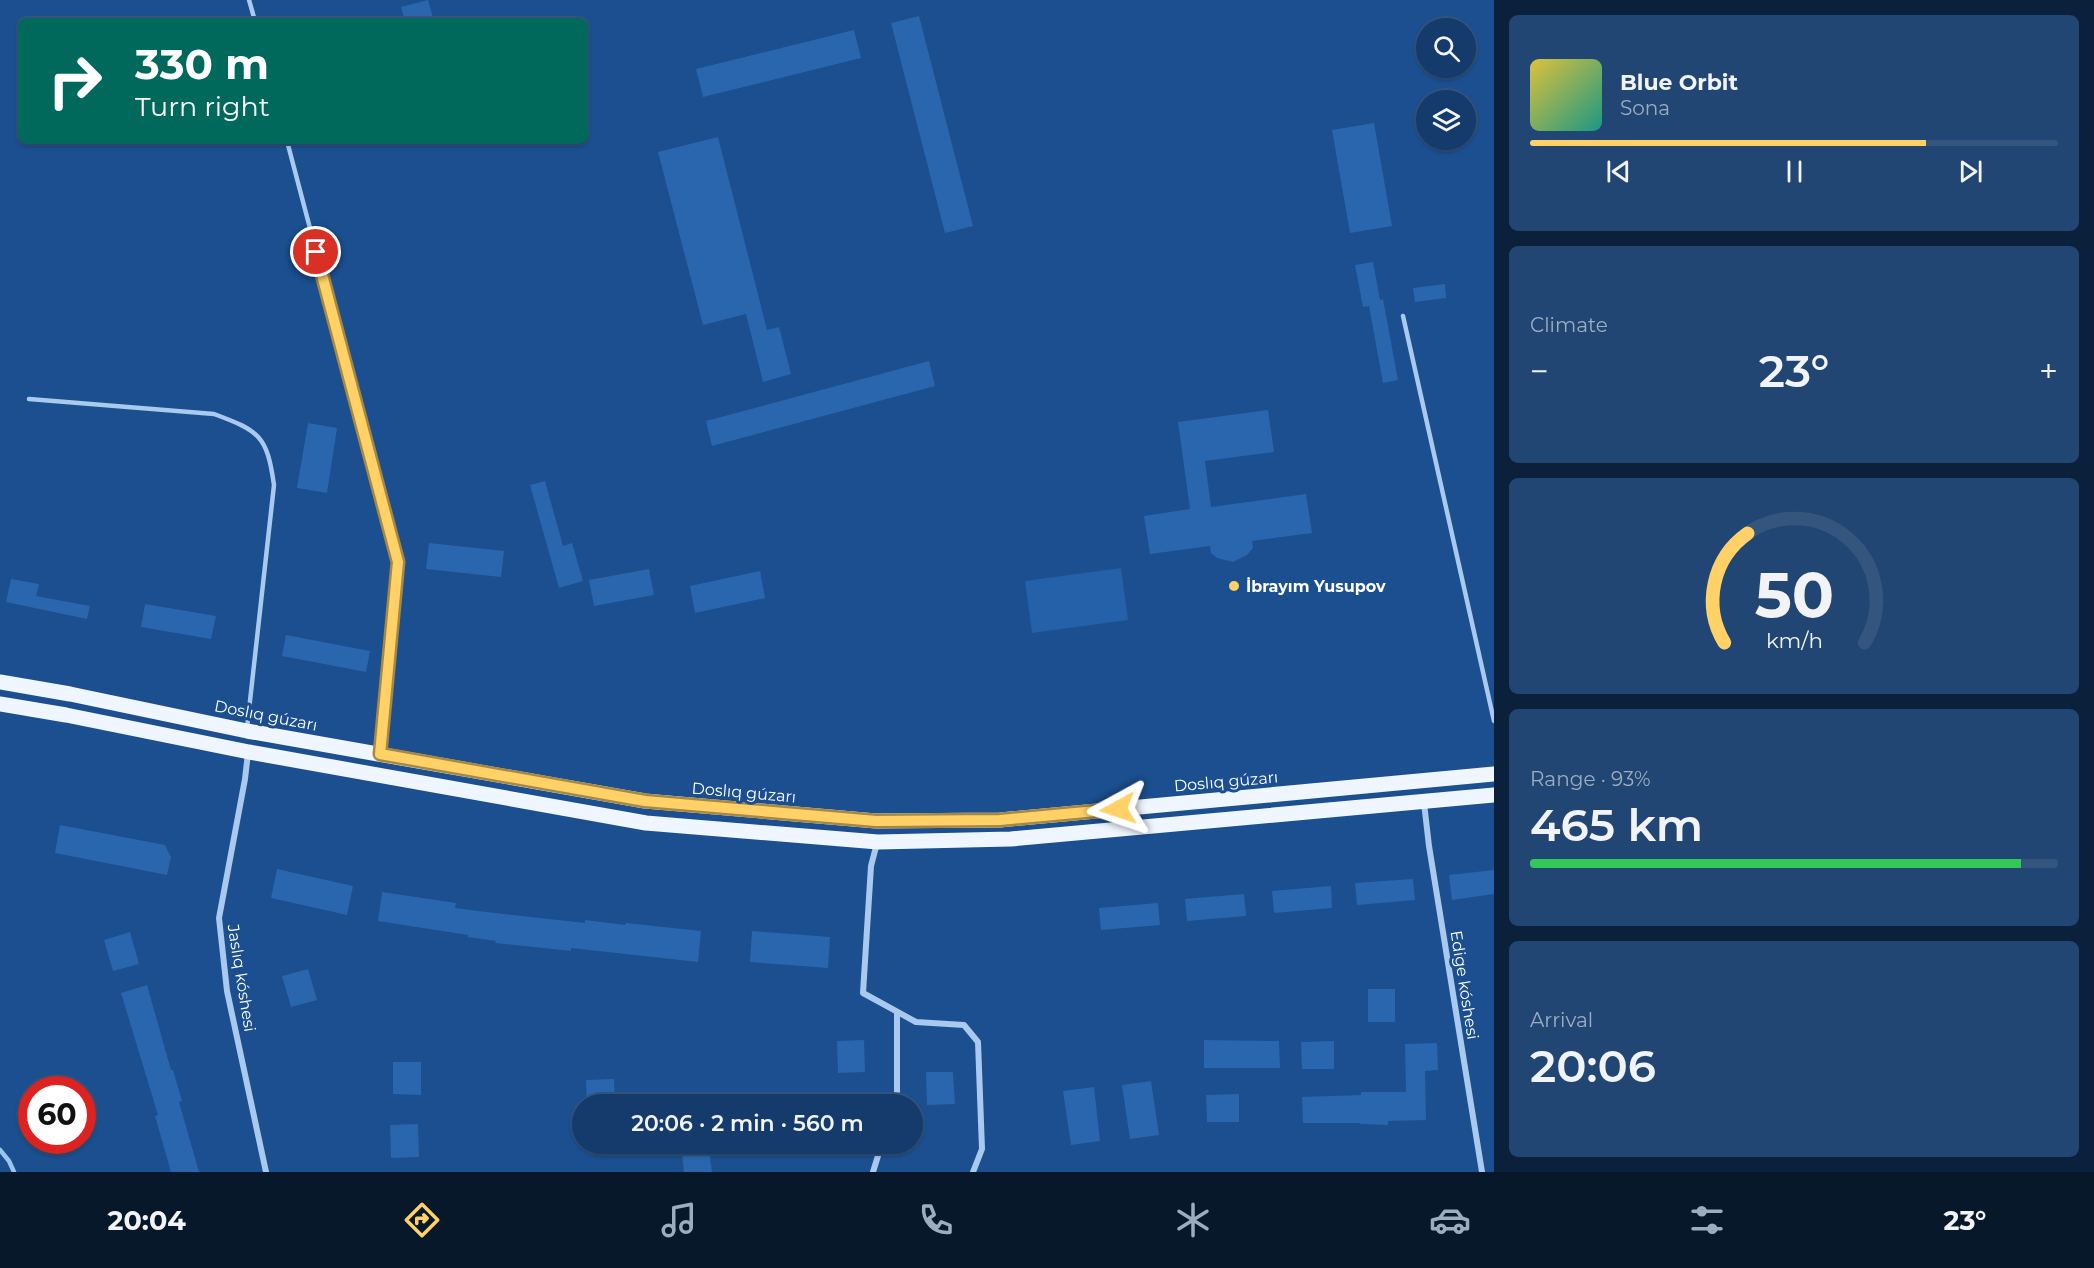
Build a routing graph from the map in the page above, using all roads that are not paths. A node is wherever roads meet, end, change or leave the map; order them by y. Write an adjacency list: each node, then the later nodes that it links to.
1 (249, 0): 2 (lane)
2 (254, 18)
3 (288, 144): 13 (lane)
4 (1404, 316): 10 (lane)
5 (29, 399): 11 (lane)
6 (0, 682): 7 (main road, Doslıq gúzarı)
7 (69, 694): 9 (main road); 11 (main road, Doslıq gúzarı)
8 (0, 704): 9 (main road)
9 (66, 715): 12 (main road)
10 (1494, 721)
11 (247, 731): 13 (main road, Doslıq gúzarı)
12 (249, 752): 17 (main road); 21 (street, Jaslıq kóshesi)
13 (380, 754): 14 (main road, Doslıq gúzarı)
14 (1494, 774)
15 (1494, 795): 16 (main road)
16 (1424, 802): 17 (main road); 24 (street, Edige kóshesi)
17 (878, 842): 18 (street)
18 (897, 1012): 19 (street); 23 (street)
19 (897, 1094)
20 (879, 1154): 22 (street)
21 (266, 1172)
22 (873, 1172)
23 (973, 1172)
24 (1482, 1172)

